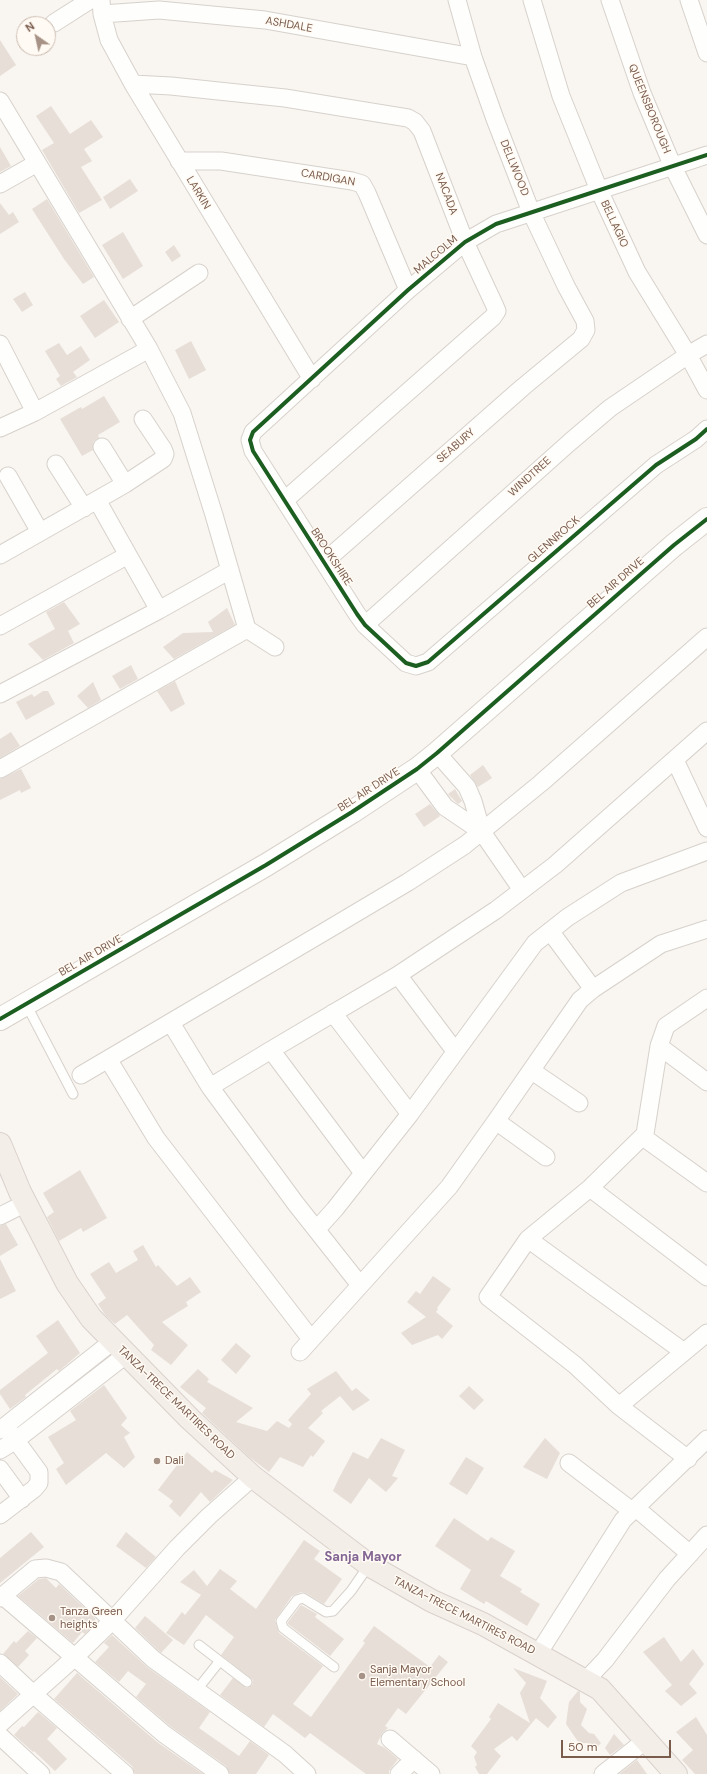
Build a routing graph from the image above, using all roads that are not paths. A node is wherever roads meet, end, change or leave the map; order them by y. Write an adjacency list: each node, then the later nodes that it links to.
1 (90, 0): 7 (street)
2 (457, 0): 9 (street, DELLWOOD)
3 (532, 0): 17 (street, BELLAGIO)
4 (610, 0): 15 (street, QUEENSBOROUGH)
5 (689, 0): 8 (street)
6 (102, 7): 9 (street, ASHDALE); 10 (street, LARKIN)
7 (56, 22)
8 (707, 53)
9 (473, 57): 18 (street, DELLWOOD)
10 (133, 84): 13 (street, LARKIN); 20 (street, NACADA)
11 (0, 102): 14 (street)
12 (707, 155): 15 (street, MALCOLM)
13 (179, 161): 22 (street, CARDIGAN); 29 (street, LARKIN)
14 (37, 163): 16 (street); 23 (street)
15 (673, 167): 17 (street, MALCOLM); 19 (street, QUEENSBOROUGH)
16 (0, 184)
17 (599, 190): 18 (street, MALCOLM); 28 (street, BELLAGIO)
18 (532, 212): 20 (street, MALCOLM); 24 (street, DELLWOOD)
19 (707, 236)
20 (465, 242): 22 (street, MALCOLM); 40 (street, NACADA)
21 (199, 272): 23 (street)
22 (408, 290): 29 (street, MALCOLM)
23 (130, 319): 27 (street)
24 (586, 330): 46 (street, SEABURY)
25 (0, 344): 31 (street)
26 (707, 344): 28 (street, WINDTREE)
27 (149, 349): 31 (street); 47 (street)
28 (688, 355): 30 (street, BELLAGIO); 49 (street, WINDTREE)
29 (312, 379): 35 (street, MALCOLM)
30 (707, 390)
31 (35, 412): 33 (street)
32 (143, 419): 39 (street)
33 (0, 428)
34 (707, 429): 54 (street, GLENNROCK)
35 (250, 440): 40 (street, BROOKSHIRE)
36 (102, 447): 39 (street)
37 (56, 464): 41 (street)
38 (8, 476): 43 (street)
39 (125, 484): 41 (street)
40 (285, 500): 46 (street, BROOKSHIRE)
41 (90, 504): 43 (street); 45 (street)
42 (707, 520): 57 (street, BEL AIR DRIVE)
43 (40, 532): 44 (street)
44 (0, 555)
45 (128, 555): 48 (street); 50 (street)
46 (324, 562): 49 (street, BROOKSHIRE)
47 (230, 570): 48 (street); 51 (street)
48 (159, 610): 55 (street)
49 (365, 625): 54 (street, BROOKSHIRE)
50 (0, 626)
51 (246, 629): 53 (street); 59 (street)
52 (704, 646): 62 (street)
53 (275, 647)
54 (416, 666)
55 (0, 694)
56 (707, 731): 58 (street)
57 (437, 753): 60 (street, BEL AIR DRIVE); 62 (street)
58 (675, 760): 61 (street); 64 (street)
59 (0, 769)
60 (417, 769): 62 (street); 70 (street, BEL AIR DRIVE)
61 (707, 828)
62 (482, 832): 64 (street); 73 (street)
63 (707, 852): 66 (street)
64 (522, 890): 67 (street)
65 (707, 929): 68 (street)
66 (550, 931): 68 (street); 76 (street)
67 (398, 976): 71 (street); 76 (street)
68 (593, 989): 78 (street)
69 (707, 998): 74 (street)
70 (26, 1004): 72 (street, BEL AIR DRIVE); 82 (lane)
71 (334, 1013): 75 (street); 84 (street)
72 (0, 1019)
73 (171, 1023): 77 (street); 81 (street)
74 (659, 1046): 80 (street); 86 (street)
75 (270, 1050): 81 (street); 90 (street)
76 (455, 1051): 84 (street)
77 (108, 1059): 79 (street); 100 (street)
78 (532, 1071): 83 (street); 85 (street)
79 (81, 1075)
80 (707, 1082)
81 (210, 1087): 95 (street)
82 (73, 1094)
83 (579, 1103)
84 (410, 1114): 90 (street)
85 (496, 1121): 88 (street); 98 (street)
86 (643, 1137): 91 (street); 92 (street)
87 (0, 1144): 89 (main road, TANZA-TRECE MARTIRES ROAD)
88 (546, 1157)
89 (5, 1172): 93 (main road, TANZA-TRECE MARTIRES ROAD)
90 (364, 1172): 95 (street)
91 (707, 1183)
92 (590, 1188): 96 (street); 97 (street)
93 (26, 1202): 94 (street); 101 (main road, TANZA-TRECE MARTIRES ROAD)
94 (0, 1216)
95 (317, 1229): 98 (street)
96 (528, 1240): 103 (street); 104 (street)
97 (707, 1277)
98 (360, 1285): 100 (street)
99 (707, 1333): 103 (street)
100 (311, 1339): 102 (street)
101 (120, 1347): 105 (street); 107 (street); 112 (main road, TANZA-TRECE MARTIRES ROAD)
102 (300, 1352)
103 (684, 1352): 104 (street)
104 (619, 1406): 109 (street)
105 (3, 1428): 107 (street)
106 (707, 1439): 109 (street)
107 (16, 1440): 108 (street); 113 (street)
108 (0, 1450)
109 (688, 1459): 114 (street)
110 (569, 1463): 114 (street)
111 (0, 1469): 113 (street)
112 (253, 1477): 118 (main road, TANZA-TRECE MARTIRES ROAD); 120 (street)
113 (22, 1499): 115 (street)
114 (634, 1509): 117 (street); 122 (street)
115 (0, 1515)
116 (707, 1535): 117 (street)
117 (690, 1554): 127 (street)
118 (369, 1565): 122 (main road, TANZA-TRECE MARTIRES ROAD); 126 (lane)
119 (1, 1597): 120 (street); 123 (street)
120 (112, 1621): 123 (street); 129 (street)
121 (199, 1644): 125 (lane)
122 (538, 1654): 127 (main road, TANZA-TRECE MARTIRES ROAD)
123 (74, 1658): 130 (street); 138 (street)
124 (0, 1662): 130 (street)
125 (219, 1662): 128 (lane); 129 (lane)
126 (334, 1667)
127 (586, 1680): 134 (main road, TANZA-TRECE MARTIRES ROAD)
128 (247, 1682)
129 (196, 1690): 139 (street)
130 (33, 1694): 131 (street); 137 (street)
131 (0, 1724)
132 (0, 1736): 136 (street)
133 (390, 1739): 135 (street)
134 (646, 1740): 142 (street); 143 (main road, TANZA-TRECE MARTIRES ROAD)
135 (414, 1759): 140 (street); 141 (street)
136 (37, 1773)
137 (125, 1774)
138 (220, 1774)
139 (307, 1774)
140 (399, 1774)
141 (431, 1774)
142 (602, 1774)
143 (676, 1774)

